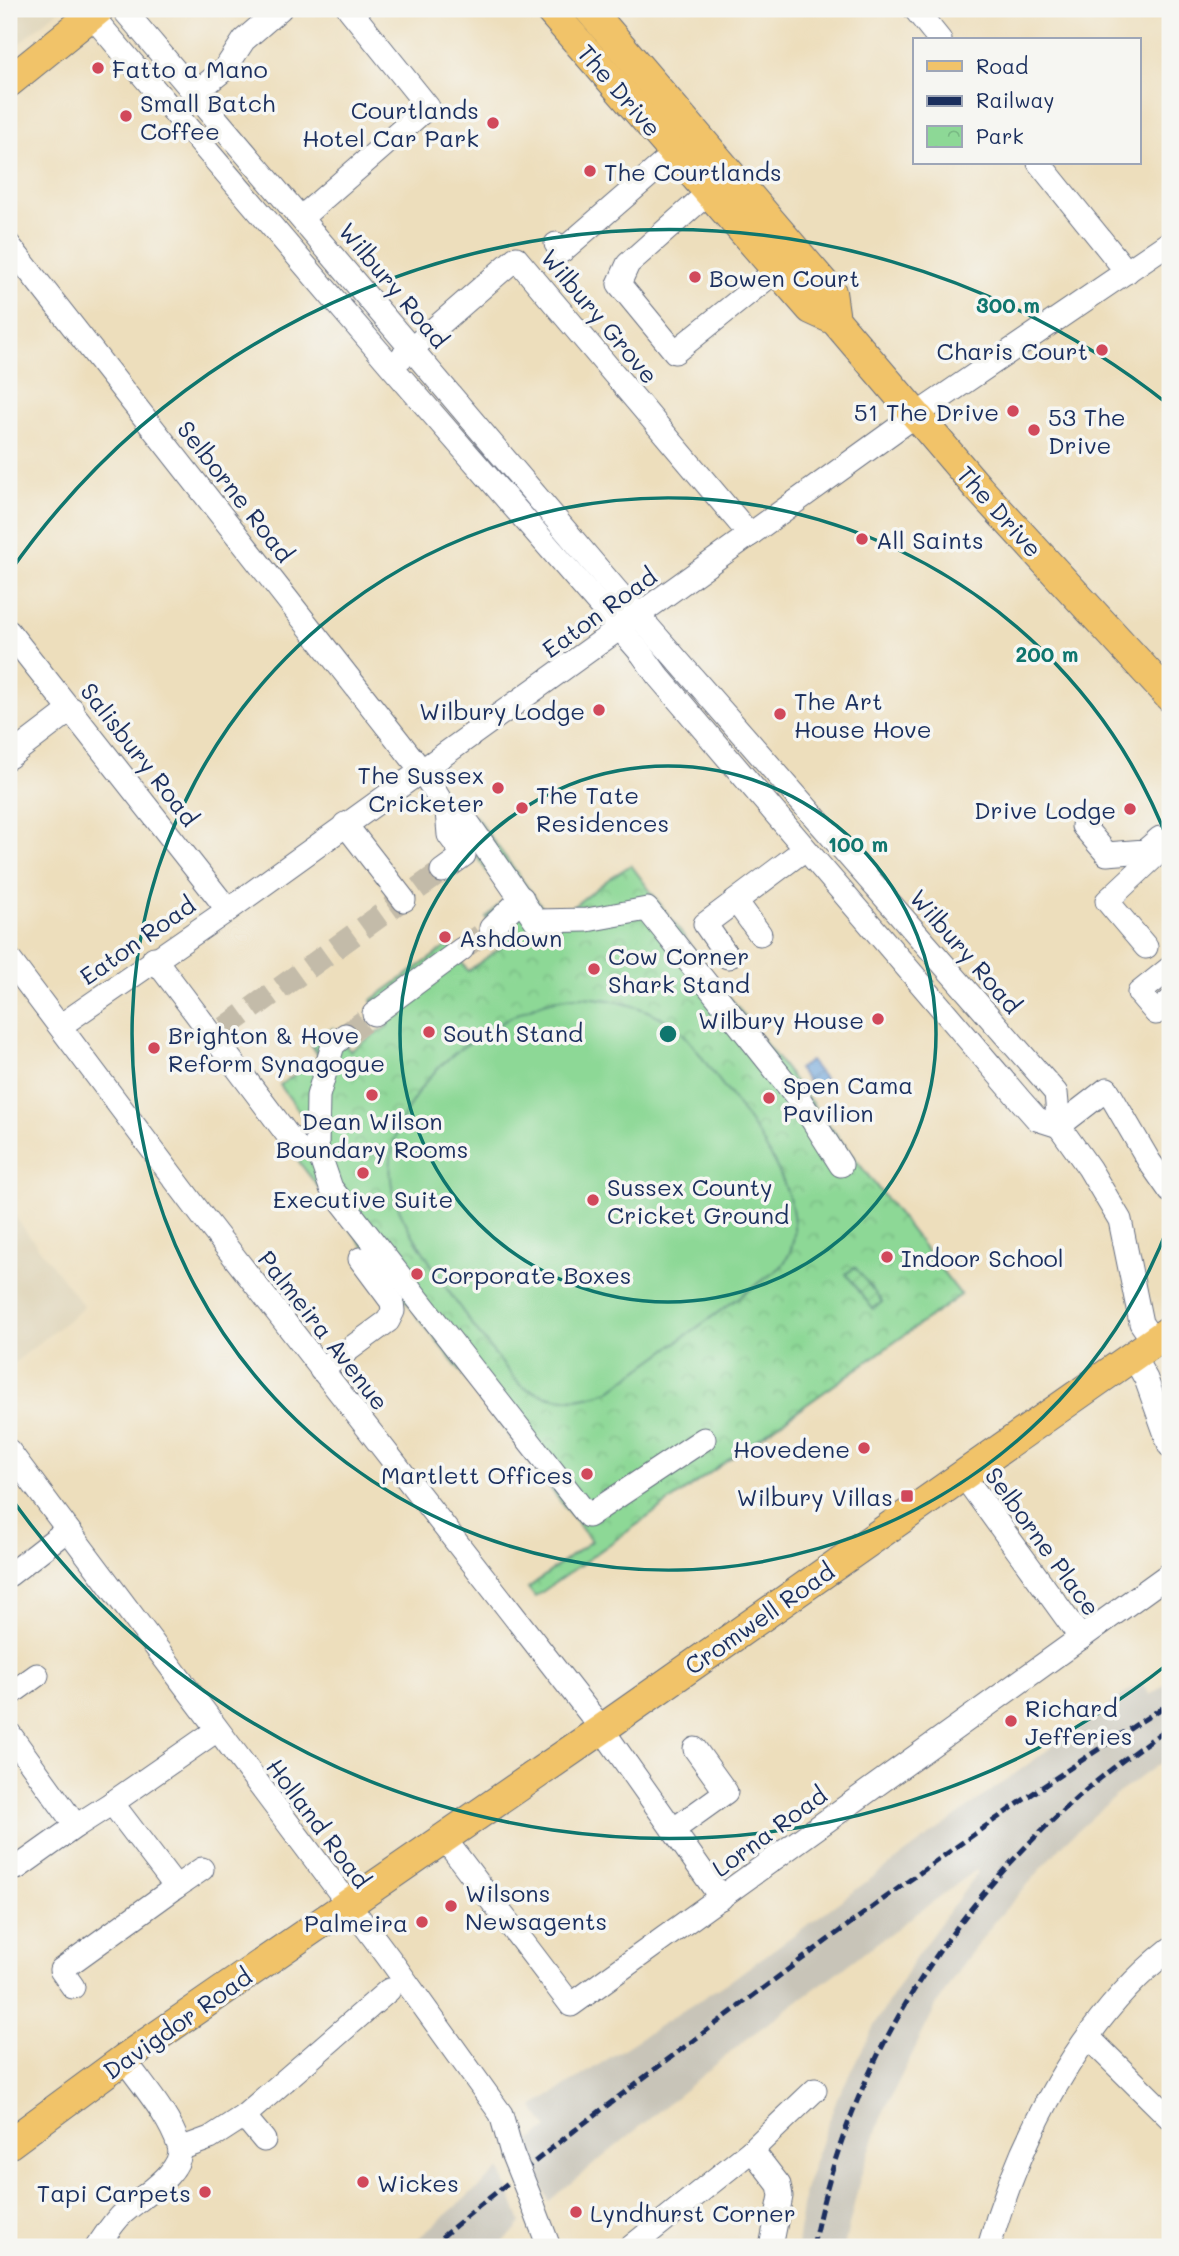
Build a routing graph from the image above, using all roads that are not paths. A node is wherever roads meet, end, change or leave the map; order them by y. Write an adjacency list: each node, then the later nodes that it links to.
1 (123, 9): 8 (street, Wilbury Road)
2 (281, 9): 12 (street)
3 (349, 9): 16 (street)
4 (549, 9): 13 (main road, The Drive)
5 (589, 9): 22 (main road, The Drive)
6 (915, 9): 9 (street)
7 (92, 11): 10 (street, Wilbury Road); 11 (main road)
8 (148, 38): 10 (street); 12 (street, Wilbury Road)
9 (938, 38)
10 (126, 56): 24 (street, Wilbury Road)
11 (9, 82)
12 (195, 93): 16 (street, Wilbury Road)
13 (676, 153): 15 (main road, The Drive); 18 (street)
14 (1040, 164): 21 (street)
15 (709, 192): 20 (main road, The Drive); 20 (street)
16 (302, 218): 23 (street, Wilbury Road)
17 (1170, 242): 21 (street, Eaton Road)
18 (556, 244)
19 (9, 245): 36 (street, Selborne Road)
20 (777, 270): 22 (main road, The Drive)
21 (1127, 272): 25 (street, Eaton Road)
22 (835, 320): 25 (main road, The Drive)
23 (413, 348): 24 (street, Wilbury Grove); 26 (street, Wilbury Grove); 27 (street, Wilbury Road)
24 (391, 366): 28 (street, Wilbury Road)
25 (916, 415): 26 (street, Eaton Road); 33 (main road, The Drive)
26 (750, 535): 29 (street, Eaton Road)
27 (598, 568): 28 (street); 29 (street, Wilbury Road)
28 (580, 584): 29 (street, Wilbury Road)
29 (629, 622): 31 (street, Wilbury Road); 32 (street, Wilbury Road); 36 (street, Eaton Road)
30 (9, 632): 34 (street, Salisbury Road)
31 (676, 660): 32 (street); 60 (street, Wilbury Road)
32 (657, 674): 42 (street, Wilbury Road)
33 (1170, 697)
34 (72, 709): 35 (street); 47 (street, Salisbury Road)
35 (9, 757)
36 (422, 771): 37 (street, Selborne Road); 38 (street, Eaton Road)
37 (447, 811): 43 (street); 44 (street)
38 (345, 824): 45 (street); 47 (street, Eaton Road)
39 (1083, 826): 40 (street)
40 (1170, 829)
41 (1170, 842): 50 (street)
42 (805, 849): 46 (street); 60 (street, Wilbury Road)
43 (442, 871)
44 (522, 898): 48 (street); 62 (street)
45 (404, 900)
46 (736, 901): 49 (street); 52 (street)
47 (228, 910): 53 (street, Eaton Road)
48 (491, 928)
49 (760, 934)
50 (1146, 947)
51 (462, 949): 57 (street)
52 (728, 957)
53 (154, 958): 58 (street, Eaton Road); 61 (street)
54 (9, 959): 58 (street, Palmeira Avenue)
55 (1170, 968): 56 (street)
56 (1170, 1002)
57 (374, 1014)
58 (60, 1026): 66 (street, Palmeira Avenue)
59 (345, 1035): 68 (street)
60 (1059, 1126): 63 (street); 65 (street, Wilbury Road)
61 (296, 1146)
62 (841, 1166)
63 (1170, 1191)
64 (360, 1259): 66 (street)
65 (1151, 1352): 67 (street); 69 (street); 71 (main road, Cromwell Road)
66 (321, 1370): 78 (street, Palmeira Avenue)
67 (1170, 1389)
68 (704, 1439)
69 (1170, 1446)
70 (9, 1451): 72 (street, Holland Road)
71 (963, 1475): 75 (street, Selborne Place); 78 (main road, Cromwell Road)
72 (67, 1530): 73 (street); 79 (street, Holland Road)
73 (9, 1575)
74 (1168, 1575): 75 (street, Lorna Road)
75 (1081, 1638): 89 (street, Lorna Road)
76 (37, 1675): 77 (street)
77 (9, 1695)
78 (602, 1728): 84 (street, Palmeira Avenue); 85 (main road, Cromwell Road)
79 (217, 1730): 82 (street); 90 (street, Holland Road)
80 (9, 1733): 83 (street)
81 (695, 1749): 84 (street)
82 (112, 1803): 83 (street); 88 (street)
83 (76, 1826): 86 (street)
84 (673, 1830): 89 (street, Palmeira Avenue)
85 (443, 1838): 89 (street, Lorna Road); 90 (main road, Cromwell Road)
86 (17, 1868)
87 (202, 1869): 88 (street)
88 (176, 1887): 92 (street)
89 (721, 1898)
90 (347, 1904): 95 (main road, Davigdor Road); 104 (street, Holland Road, bridge)
91 (1170, 1949): 94 (street)
92 (73, 1987)
93 (390, 1990): 97 (street)
94 (1088, 2037): 98 (street); 107 (street)
95 (124, 2059): 99 (main road, Davigdor Road); 101 (street)
96 (815, 2090): 102 (street)
97 (244, 2116): 100 (street); 101 (street)
98 (1170, 2118)
99 (11, 2138)
100 (264, 2140)
101 (180, 2149): 103 (street)
102 (752, 2150): 105 (street); 106 (street)
103 (97, 2247)
104 (549, 2247)
105 (631, 2247)
106 (771, 2247)
107 (989, 2247)

